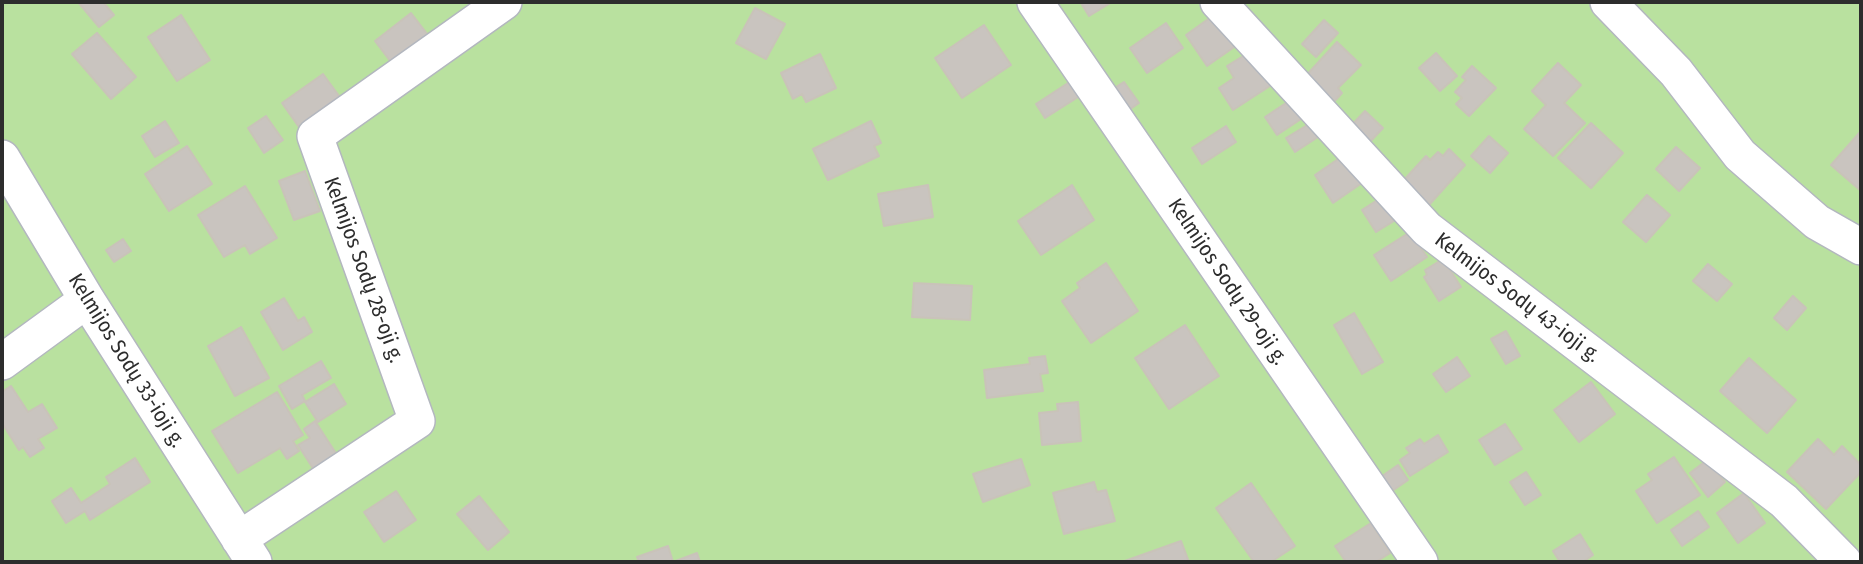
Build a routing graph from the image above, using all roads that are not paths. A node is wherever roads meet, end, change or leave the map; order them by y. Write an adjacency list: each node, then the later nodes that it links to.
1 (504, 2): 9 (street, Kelmijos Sodų 28-oji g.)
2 (1035, 2): 10 (street, Kelmijos Sodų 29-oji g.)
3 (1218, 2): 11 (street, Kelmijos Sodų 43-ioji g.)
4 (1608, 2): 6 (street)
5 (2, 158): 7 (street, Kelmijos Sodų 33-ioji g.)
6 (1861, 247)
7 (88, 300): 8 (street); 9 (street, Kelmijos Sodų 33-ioji g.)
8 (2, 362)
9 (247, 551)
10 (1420, 562)
11 (1844, 562)

